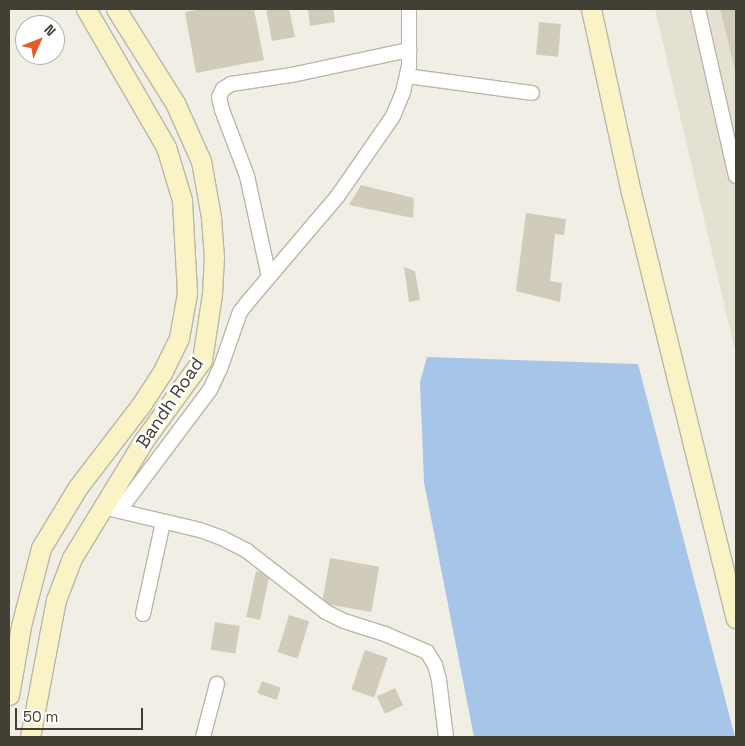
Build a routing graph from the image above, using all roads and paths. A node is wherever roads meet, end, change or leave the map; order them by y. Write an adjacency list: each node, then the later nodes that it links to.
1 (86, 9): 13 (main road, Bandh Road)
2 (116, 9): 11 (main road, Bandh Road)
3 (408, 9): 6 (street)
4 (591, 9): 16 (main road)
5 (698, 9): 9 (street)
6 (409, 50): 7 (street); 10 (street)
7 (407, 76): 8 (street); 10 (street)
8 (532, 93)
9 (736, 176)
10 (269, 277): 11 (street)
11 (111, 509): 12 (street); 14 (main road, Bandh Road)
12 (163, 522): 15 (street); 21 (street)
13 (41, 548): 14 (main road); 18 (main road, Bandh Road)
14 (72, 558): 19 (main road, Bandh Road)
15 (143, 614)
16 (736, 618)
17 (217, 684): 20 (street)
18 (9, 694)
19 (30, 737)
20 (203, 737)
21 (446, 737)

